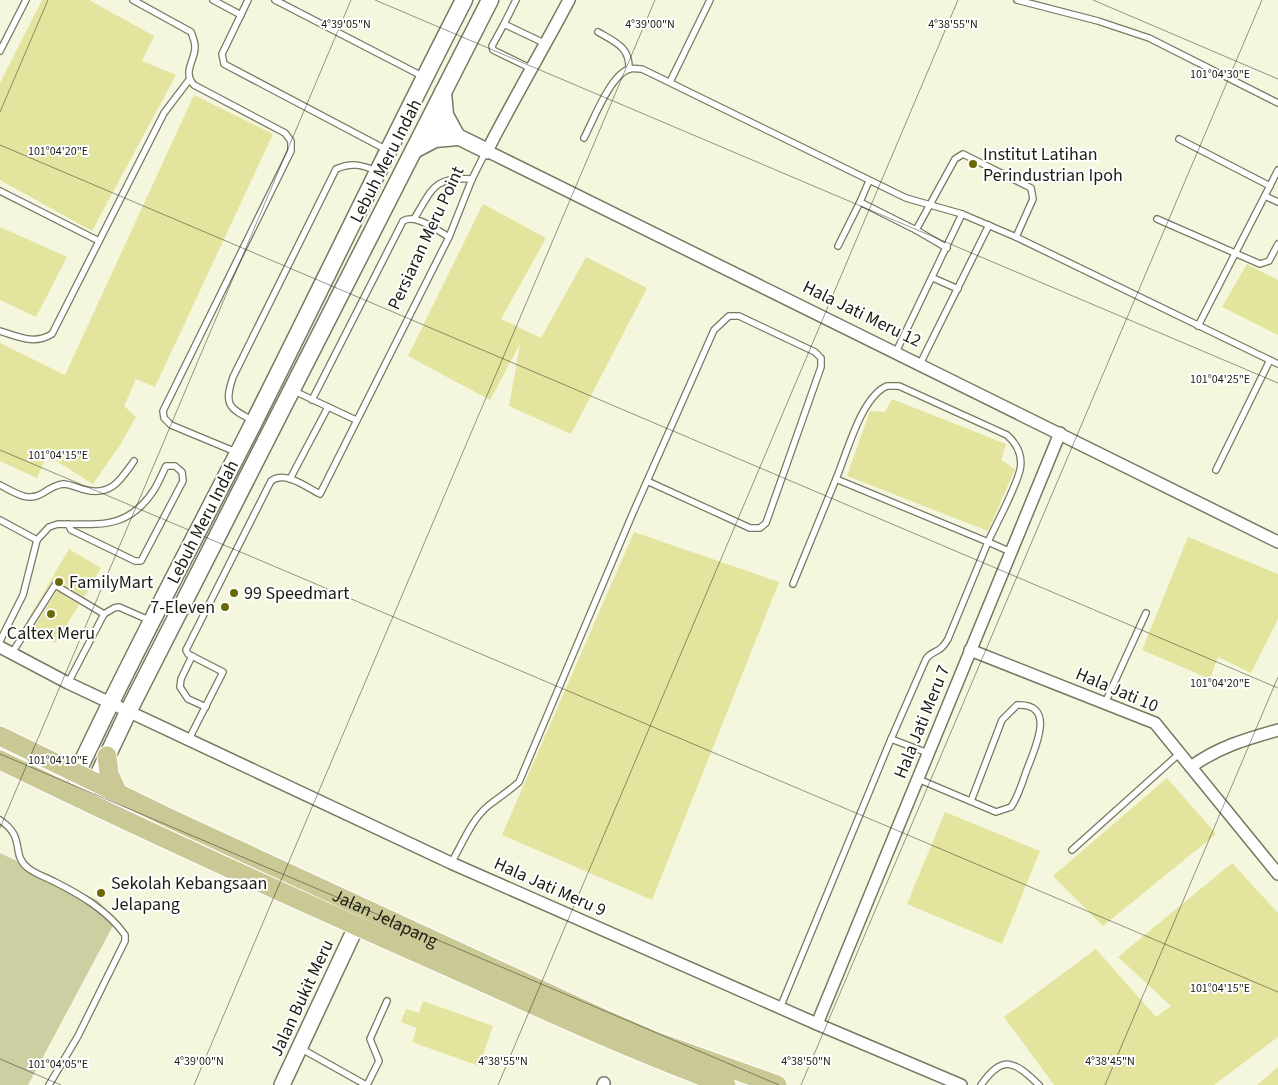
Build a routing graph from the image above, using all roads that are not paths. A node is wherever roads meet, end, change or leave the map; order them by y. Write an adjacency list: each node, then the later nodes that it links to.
1 (26, 0): 17 (lane)
2 (133, 0): 21 (lane)
3 (213, 0): 12 (lane)
4 (248, 0): 12 (lane)
5 (275, 0): 20 (lane)
6 (464, 0): 15 (main road, Lebuh Meru Indah)
7 (490, 0): 23 (main road, Lebuh Meru Indah)
8 (516, 0): 13 (lane)
9 (569, 0): 16 (street, Persiaran Meru Point)
10 (710, 0): 22 (lane)
11 (1017, 0): 24 (lane)
12 (241, 15): 31 (lane)
13 (504, 24): 16 (lane); 18 (lane)
14 (598, 32): 19 (lane)
15 (446, 36): 20 (main road, Lebuh Meru Indah); 25 (main road)
16 (546, 44): 18 (street, Persiaran Meru Point)
17 (0, 51)
18 (530, 68): 30 (street, Persiaran Meru Point)
19 (629, 69): 22 (lane); 27 (lane)
20 (424, 77): 31 (main road, Lebuh Meru Indah)
21 (190, 80): 49 (lane); 68 (lane)
22 (670, 82): 35 (lane)
23 (443, 92): 25 (main road, Lebuh Meru Indah); 26 (main road)
24 (1278, 103)
25 (428, 122): 26 (street, Hala Jati Meru 12); 29 (main road, Lebuh Meru Indah); 31 (main road)
26 (457, 137): 29 (main road); 30 (street, Hala Jati Meru 12)
27 (584, 138)
28 (1179, 139): 36 (lane)
29 (414, 150): 62 (main road, Lebuh Meru Indah)
30 (487, 151): 34 (lane, Persiaran Meru Point); 58 (street, Hala Jati Meru 12)
31 (386, 152): 33 (main road, Lebuh Meru Indah)
32 (1278, 170): 36 (lane)
33 (377, 171): 66 (main road, Lebuh Meru Indah); 66 (lane)
34 (472, 179): 43 (lane); 47 (lane, Persiaran Meru Point)
35 (869, 181): 39 (lane); 41 (lane)
36 (1270, 186): 38 (lane)
37 (0, 191): 49 (lane)
38 (1265, 196): 40 (lane); 53 (lane)
39 (860, 202): 46 (lane); 51 (lane)
40 (1278, 202)
41 (930, 205): 42 (lane); 46 (lane); 48 (lane)
42 (962, 214): 45 (lane); 52 (lane)
43 (414, 219): 47 (lane); 63 (lane)
44 (1157, 219): 53 (lane)
45 (989, 225): 48 (lane); 55 (lane)
46 (916, 230): 52 (lane)
47 (450, 237): 65 (lane, Persiaran Meru Point)
48 (1016, 237): 56 (lane)
49 (99, 242): 57 (lane)
50 (1278, 244): 53 (lane)
51 (838, 246)
52 (947, 248): 54 (lane)
53 (1234, 254): 56 (lane)
54 (933, 278): 55 (lane); 58 (lane)
55 (958, 290): 60 (lane)
56 (1198, 326): 59 (lane)
57 (0, 331)
58 (896, 352): 60 (street, Hala Jati Meru 12)
59 (1270, 360): 61 (lane); 70 (lane)
60 (920, 364): 67 (street, Hala Jati Meru 12)
61 (1278, 364)
62 (292, 390): 63 (lane); 94 (main road, Lebuh Meru Indah)
63 (312, 400): 64 (lane)
64 (328, 407): 65 (lane); 71 (lane)
65 (356, 420): 71 (lane, Persiaran Meru Point)
66 (254, 421): 68 (main road, Lebuh Meru Indah)
67 (1060, 433): 79 (street, Hala Jati Meru 12); 80 (street, Hala Jati Meru 7)
68 (238, 453): 84 (main road, Lebuh Meru Indah)
69 (134, 461): 74 (lane)
70 (1216, 470)
71 (290, 479): 89 (lane)
72 (836, 479): 78 (lane); 78 (lane); 81 (lane)
73 (647, 481): 73 (lane); 112 (lane)
74 (0, 485)
75 (0, 520): 77 (lane)
76 (68, 524): 76 (lane); 77 (lane)
77 (37, 540): 85 (lane)
78 (988, 542): 80 (lane); 98 (lane)
79 (1278, 542)
80 (1011, 552): 87 (street, Hala Jati Meru 7)
81 (793, 584)
82 (1146, 613): 92 (lane)
83 (104, 614): 84 (lane); 88 (lane); 90 (lane)
84 (152, 621): 91 (main road, Lebuh Meru Indah)
85 (0, 641)
86 (0, 647): 88 (street, Hala Jati Meru 9)
87 (970, 650): 92 (street, Hala Jati 10); 99 (street, Hala Jati Meru 7)
88 (12, 653): 90 (street, Hala Jati Meru 9)
89 (192, 656): 93 (lane); 93 (lane)
90 (68, 683): 91 (street, Hala Jati Meru 9)
91 (110, 702): 94 (street, Hala Jati Meru 9); 104 (main road, Lebuh Meru Indah)
92 (1106, 703): 100 (street, Hala Jati 10)
93 (206, 707): 97 (lane)
94 (129, 710): 97 (street, Hala Jati Meru 9); 101 (main road, Lebuh Meru Indah)
95 (1278, 730): 103 (street)
96 (0, 736): 104 (main road, Jalan Jelapang)
97 (190, 739): 112 (street, Hala Jati Meru 9)
98 (891, 739): 99 (lane); 118 (lane)
99 (928, 753): 105 (street, Hala Jati Meru 7)
100 (1180, 753): 103 (street, Hala Jati 10); 111 (lane)
101 (107, 756): 106 (main road, Lebuh Meru Indah); 107 (main road)
102 (0, 760): 108 (main road, Jalan Jelapang)
103 (1191, 767): 113 (street, Hala Jati 10)
104 (77, 773): 106 (main road, Jalan Jelapang); 108 (main road, Lebuh Meru Indah)
105 (918, 779): 109 (lane); 119 (street, Hala Jati Meru 7)
106 (95, 782): 107 (main road, Jalan Jelapang); 108 (main road, Lebuh Meru Indah)
107 (118, 793): 114 (main road, Jalan Jelapang)
108 (79, 799): 116 (main road, Jalan Jelapang)
109 (971, 801): 109 (lane)
110 (0, 820): 121 (lane)
111 (1072, 850)
112 (451, 863): 118 (street, Hala Jati Meru 9)
113 (1276, 869)
114 (322, 889): 115 (main road, Jalan Jelapang); 116 (main road)
115 (402, 925): 116 (main road); 125 (main road, Jalan Jelapang)
116 (356, 927): 120 (street, Jalan Bukit Meru); 124 (main road, Jalan Jelapang)
117 (387, 1001): 123 (lane)
118 (780, 1008): 119 (street, Hala Jati Meru 9)
119 (818, 1024): 126 (street, Hala Jati Meru 9)
120 (300, 1048): 122 (street, Jalan Bukit Meru); 123 (lane)
121 (49, 1085)
122 (282, 1085)
123 (366, 1085)
124 (726, 1085)
125 (777, 1085)
126 (961, 1085)
127 (981, 1085): 128 (lane)
128 (1039, 1085)

